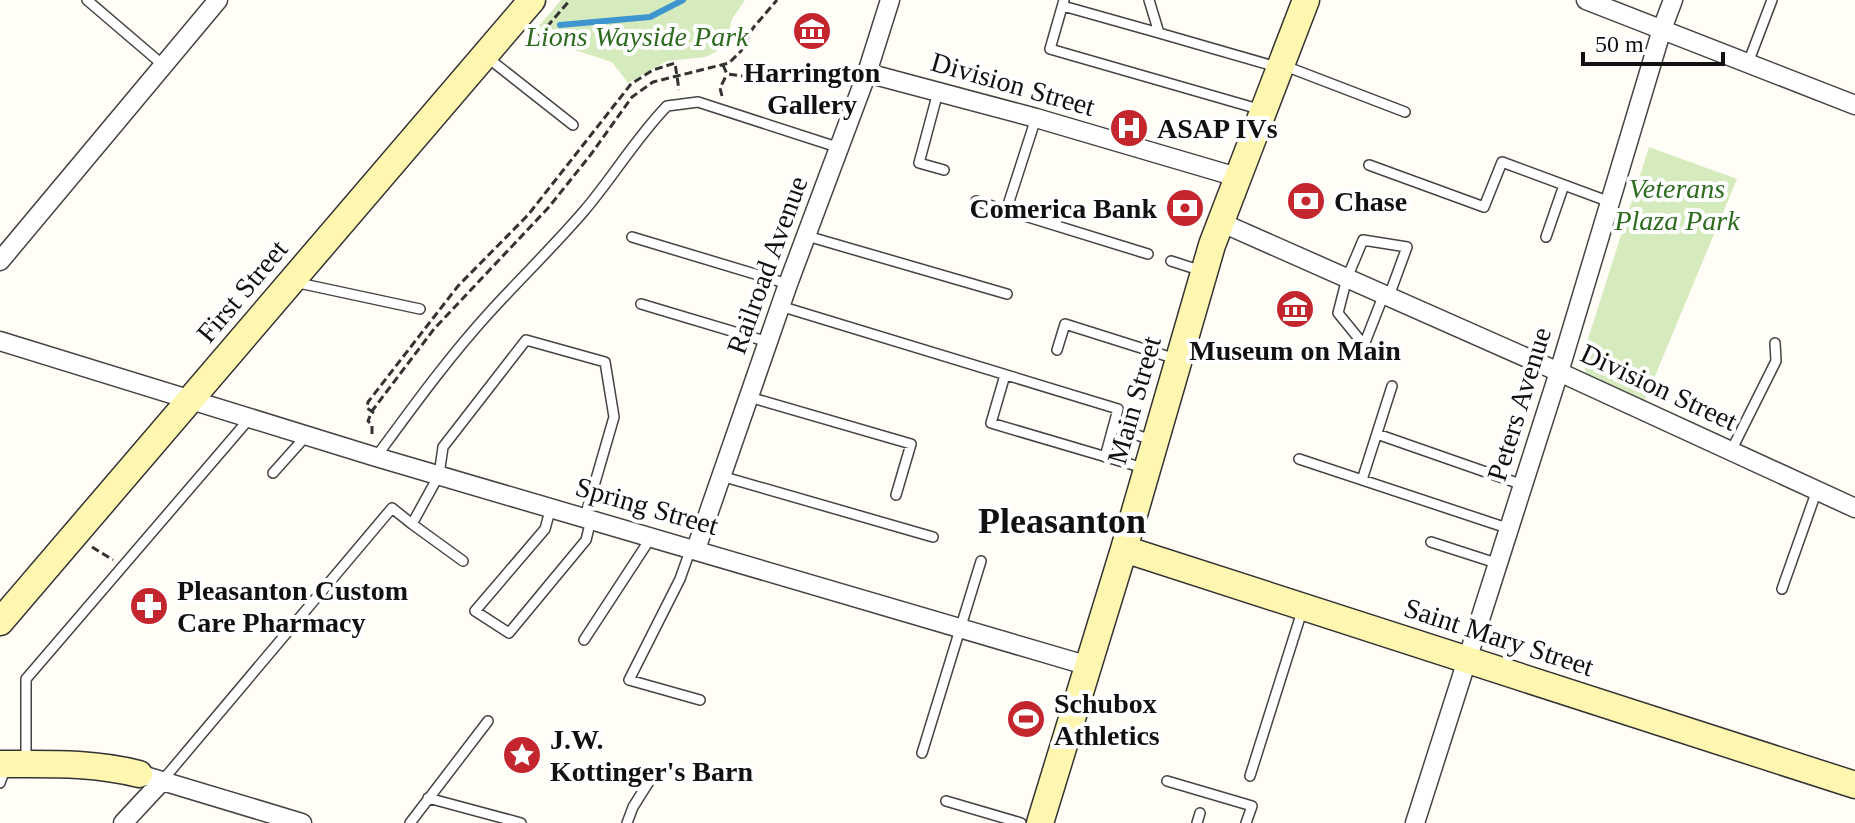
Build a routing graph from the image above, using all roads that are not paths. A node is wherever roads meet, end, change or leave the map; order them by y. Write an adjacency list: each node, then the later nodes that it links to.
1 (87, 0): 15 (lane)
2 (218, 0): 15 (street)
3 (532, 0): 13 (street, First Street)
4 (890, 0): 17 (street, Railroad Avenue)
5 (1149, 0): 12 (lane)
6 (1306, 0): 16 (street, Main Street)
7 (1586, 0): 11 (street)
8 (1673, 0): 11 (street, Peters Avenue)
9 (1772, 0): 14 (lane)
10 (1064, 3): 12 (lane); 20 (lane)
11 (1662, 29): 14 (street); 30 (street, Peters Avenue)
12 (1159, 33): 16 (lane)
13 (483, 55): 23 (lane); 41 (street, First Street)
14 (1748, 63): 19 (street)
15 (163, 65): 37 (street)
16 (1280, 67): 20 (street, Main Street); 21 (lane)
17 (867, 73): 18 (street, Division Street); 24 (street, Railroad Avenue)
18 (938, 91): 22 (street, Division Street); 26 (lane)
19 (1855, 105)
20 (1263, 110): 27 (street, Main Street)
21 (1405, 112)
22 (1036, 118): 27 (street, Division Street); 31 (lane)
23 (573, 125)
24 (840, 148): 33 (street, Railroad Avenue); 64 (lane)
25 (1369, 165): 28 (lane)
26 (944, 170)
27 (1237, 177): 32 (street, Main Street)
28 (1564, 185): 30 (lane); 35 (lane)
29 (976, 201): 31 (lane)
30 (1610, 202): 53 (street, Peters Avenue)
31 (1006, 211): 36 (lane)
32 (1220, 222): 39 (street, Main Street); 40 (street, Division Street)
33 (807, 236): 42 (street, Railroad Avenue); 43 (lane)
34 (632, 237): 42 (lane)
35 (1546, 237)
36 (1148, 254)
37 (0, 261)
38 (1171, 261): 39 (lane)
39 (1205, 271): 52 (street, Main Street)
40 (1347, 278): 44 (street, Division Street); 44 (lane); 44 (lane)
41 (291, 281): 47 (lane); 57 (street, First Street)
42 (788, 284): 46 (street, Railroad Avenue)
43 (1007, 294)
44 (1386, 295): 53 (street, Division Street)
45 (641, 304): 49 (lane)
46 (780, 306): 49 (street, Railroad Avenue); 54 (lane)
47 (420, 309)
48 (0, 341): 57 (street, Spring Street)
49 (768, 342): 56 (street, Railroad Avenue)
50 (1775, 343): 63 (lane)
51 (1057, 350): 52 (lane)
52 (1179, 360): 62 (street, Main Street)
53 (1559, 372): 63 (street, Division Street); 72 (street, Peters Avenue)
54 (1005, 375): 59 (lane); 65 (lane)
55 (1392, 386): 60 (lane)
56 (749, 397): 70 (street, Railroad Avenue); 74 (lane)
57 (189, 401): 58 (street, Spring Street); 90 (street, First Street)
58 (251, 417): 61 (street, Spring Street); 98 (lane)
59 (1113, 427): 62 (lane); 65 (lane)
60 (1377, 434): 71 (lane); 72 (lane)
61 (307, 435): 64 (street, Spring Street); 68 (lane)
62 (1155, 441): 67 (street, Main Street)
63 (1731, 451): 73 (street, Division Street)
64 (376, 457): 69 (street, Spring Street)
65 (1105, 457): 67 (lane)
66 (1299, 459): 71 (lane)
67 (1147, 469): 84 (street, Main Street)
68 (273, 473)
69 (439, 475): 75 (street, Spring Street); 77 (lane); 78 (lane)
70 (721, 476): 81 (lane); 83 (street, Railroad Avenue)
71 (1362, 480): 79 (lane)
72 (1523, 485): 79 (street, Peters Avenue)
73 (1817, 490): 76 (street, Division Street); 88 (lane)
74 (896, 495)
75 (551, 507): 77 (street, Spring Street); 77 (lane)
76 (1855, 508)
77 (588, 518): 80 (street, Spring Street)
78 (412, 524): 85 (lane); 100 (lane)
79 (1510, 529): 87 (street, Peters Avenue)
80 (652, 536): 83 (street, Spring Street); 92 (lane)
81 (933, 537)
82 (1431, 542): 87 (lane)
83 (694, 549): 91 (street, Spring Street); 95 (lane)
84 (1124, 549): 89 (street, Saint Mary Street); 94 (street, Main Street)
85 (463, 561)
86 (981, 561): 91 (lane)
87 (1499, 564): 93 (street, Peters Avenue)
88 (1782, 589)
89 (1303, 607): 93 (street, Saint Mary Street); 99 (lane)
90 (0, 622)
91 (961, 626): 94 (street, Spring Street); 97 (lane)
92 (584, 640)
93 (1468, 661): 103 (street, Saint Mary Street); 114 (street, Peters Avenue)
94 (1089, 666): 112 (street, Main Street)
95 (700, 700)
96 (488, 721): 104 (lane)
97 (922, 753)
98 (7, 764): 100 (street)
99 (1250, 776)
100 (150, 778): 106 (street); 107 (street)
101 (650, 780): 110 (lane)
102 (1167, 781): 113 (lane)
103 (1855, 785)
104 (428, 798): 108 (lane); 109 (lane)
105 (946, 801): 111 (lane)
106 (123, 823)
107 (302, 823)
108 (410, 823)
109 (521, 823)
110 (627, 823)
111 (1021, 823)
112 (1040, 823)
113 (1246, 823)
114 (1415, 823)

